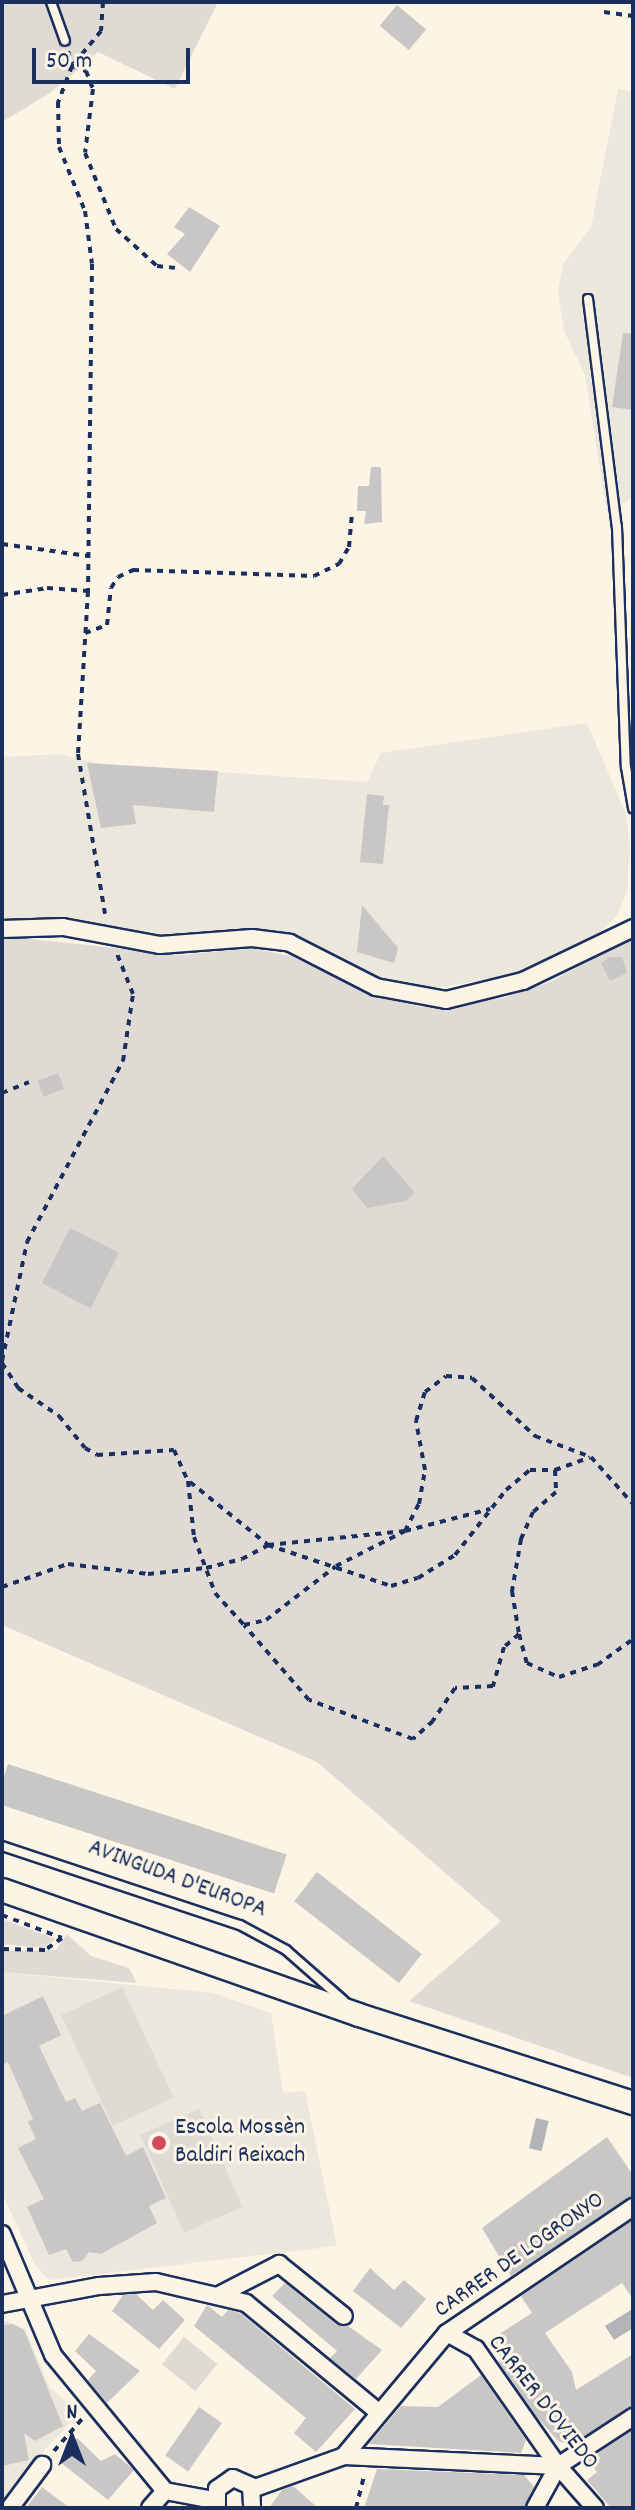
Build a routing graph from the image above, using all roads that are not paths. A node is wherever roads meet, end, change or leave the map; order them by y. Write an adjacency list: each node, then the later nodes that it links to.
1 (51, 2): 2 (lane)
2 (65, 41)
3 (588, 299): 4 (lane)
4 (633, 808)
5 (633, 928): 6 (street)
6 (2, 929)
7 (2, 1846): 9 (lane, AVINGUDA D'EUROPA)
8 (2, 1890): 9 (street, AVINGUDA D'EUROPA)
9 (359, 2015): 10 (street, AVINGUDA D'EUROPA)
10 (633, 2103)
11 (633, 2207): 17 (street, CARRER DE LOGRONYO)
12 (2, 2234): 14 (street)
13 (219, 2295): 14 (street); 16 (street); 18 (street)
14 (28, 2299): 15 (street); 24 (street)
15 (2, 2304)
16 (344, 2316)
17 (447, 2333): 18 (street, CARRER DE LOGRONYO); 22 (street, CARRER D'OVIEDO)
18 (377, 2411): 20 (street, CARRER DE LOGRONYO)
19 (633, 2417): 22 (street)
20 (344, 2456): 22 (street); 23 (street)
21 (42, 2465): 26 (street)
22 (558, 2466): 29 (street); 30 (street, CARRER D'OVIEDO)
23 (252, 2489): 25 (street); 28 (street)
24 (165, 2491): 25 (street); 27 (street)
25 (216, 2504)
26 (10, 2508)
27 (150, 2508)
28 (252, 2508)
29 (535, 2508)
30 (595, 2508)

